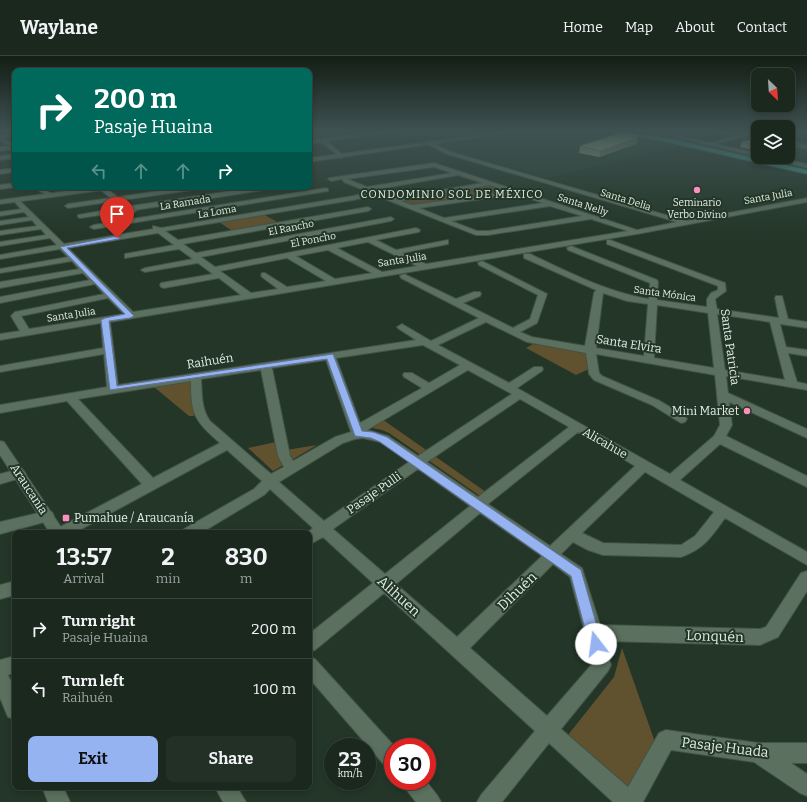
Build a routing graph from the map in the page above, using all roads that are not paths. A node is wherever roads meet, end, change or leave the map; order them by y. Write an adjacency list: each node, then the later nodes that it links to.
1 (0, 166): 7 (street)
2 (426, 166): 11 (street, Santa Nelly)
3 (434, 166): 10 (street, Santa Nelly)
4 (484, 166): 13 (street, Santa Delia)
5 (489, 166): 13 (street, Santa Delia)
6 (781, 166): 9 (main road)
7 (12, 170): 8 (street)
8 (0, 172)
9 (807, 172)
10 (459, 174): 16 (street, Santa Nelly); 20 (street)
11 (344, 178): 12 (street); 20 (street)
12 (331, 180)
13 (523, 180): 19 (street); 53 (street, Santa Delia); 54 (street, Santa Delia)
14 (12, 181): 15 (street)
15 (0, 183)
16 (489, 183): 19 (street, Santa Nelly); 34 (street)
17 (12, 185): 18 (street)
18 (0, 187)
19 (501, 187): 29 (street, Santa Nelly)
20 (365, 189): 28 (street)
21 (41, 190): 30 (street)
22 (86, 190): 30 (street)
23 (103, 190): 32 (street)
24 (178, 190): 32 (street)
25 (247, 190): 41 (street)
26 (271, 190): 31 (street)
27 (326, 190): 31 (street, La Ramada)
28 (374, 193): 34 (street); 39 (street, La Loma)
29 (518, 193): 37 (street, Santa Nelly); 40 (street)
30 (51, 195): 33 (street)
31 (282, 197): 39 (street); 49 (street, La Ramada)
32 (116, 199): 38 (street); 41 (street)
33 (16, 200): 36 (street); 43 (street)
34 (393, 200): 40 (street)
35 (807, 200): 53 (street, Santa Julia)
36 (0, 202)
37 (552, 204): 47 (street, Santa Nelly); 51 (street)
38 (68, 206)
39 (302, 206): 46 (street); 58 (street, La Loma)
40 (411, 207): 51 (street)
41 (129, 209): 45 (street); 49 (street)
42 (368, 209): 46 (street)
43 (26, 210): 44 (street); 48 (street)
44 (0, 214)
45 (80, 216)
46 (323, 217): 57 (street); 70 (street)
47 (591, 217): 51 (street); 60 (street, Santa Nelly)
48 (34, 218): 52 (street); 55 (street)
49 (143, 219): 56 (street, La Ramada); 58 (street)
50 (391, 219): 57 (street, El Rancho)
51 (442, 220)
52 (0, 223)
53 (686, 223): 54 (street, Santa Julia)
54 (678, 225): 60 (street, Santa Julia)
55 (42, 227): 61 (street); 62 (street)
56 (94, 227)
57 (345, 228): 64 (street); 80 (street, El Rancho)
58 (159, 230): 63 (street, La Loma); 70 (street)
59 (416, 230): 64 (street, El Poncho)
60 (637, 232): 82 (street, Santa Julia)
61 (0, 233)
62 (52, 236): 68 (street); 71 (street)
63 (117, 238): 69 (street); 71 (street, La Loma)
64 (369, 239): 72 (street, El Poncho); 74 (street)
65 (629, 239): 67 (street, Santa Julia)
66 (445, 242): 74 (street)
67 (610, 242): 73 (street, Santa Julia); 103 (street, Santa Patricia)
68 (0, 244)
69 (124, 244)
70 (179, 245): 76 (street); 80 (street)
71 (62, 247): 78 (street, La Loma); 79 (street)
72 (330, 247): 75 (street, El Poncho); 87 (street)
73 (572, 248): 77 (street, Santa Julia); 101 (street)
74 (395, 252): 82 (street)
75 (288, 255): 86 (street, El Poncho); 91 (street)
76 (128, 256)
77 (527, 256): 81 (street, Santa Julia); 94 (street, Santa Mónica)
78 (0, 257)
79 (74, 258): 83 (street); 85 (street)
80 (197, 258): 84 (street, El Rancho); 86 (street)
81 (482, 263): 89 (street, Santa Julia); 110 (street)
82 (425, 267): 87 (street, Santa Julia)
83 (85, 270): 90 (street); 92 (street)
84 (145, 270)
85 (0, 271)
86 (217, 272): 93 (street, El Poncho); 98 (street)
87 (380, 274): 91 (street, Santa Julia)
88 (265, 275): 95 (street)
89 (404, 276): 102 (street, Santa Elvira)
90 (97, 281): 97 (street); 100 (street)
91 (334, 282): 95 (street, Santa Julia)
92 (0, 285)
93 (164, 285)
94 (603, 289): 101 (street, Santa Mónica); 116 (street)
95 (286, 290): 98 (street, Santa Julia)
96 (477, 294): 102 (street)
97 (110, 295): 104 (street); 111 (street)
98 (249, 296): 104 (street, Santa Julia)
99 (779, 298): 107 (street)
100 (0, 300)
101 (653, 302): 103 (street, Santa Mónica); 119 (street)
102 (455, 303): 105 (street, Santa Elvira)
103 (712, 311): 107 (street, Santa Mónica); 124 (street, Santa Patricia)
104 (130, 316): 106 (street, Santa Julia)
105 (486, 318): 110 (street, Santa Elvira); 113 (street, Raihuén)
106 (105, 320): 111 (street, Santa Julia); 115 (street)
107 (779, 321): 108 (street, Santa Mónica); 114 (street)
108 (807, 325)
109 (402, 327): 113 (street, Alicahue)
110 (513, 332): 116 (street, Santa Elvira)
111 (26, 333): 112 (street, Santa Julia)
112 (0, 337)
113 (428, 343): 118 (street, Raihuén); 120 (street, Alicahue)
114 (782, 349): 117 (street); 127 (street)
115 (108, 350): 122 (street); 130 (street)
116 (591, 351): 119 (street, Santa Elvira); 135 (street)
117 (807, 353)
118 (330, 356): 121 (street, Raihuén); 137 (street)
119 (649, 361): 124 (street, Santa Elvira)
120 (468, 365): 129 (street); 131 (street, Alicahue)
121 (266, 366): 126 (street, Raihuén); 144 (street)
122 (0, 369)
123 (538, 369): 131 (street, Pasaje Pulli)
124 (721, 372): 127 (street, Santa Elvira); 132 (street, Santa Patricia)
125 (408, 375): 129 (street)
126 (196, 376): 130 (street, Raihuén); 140 (street, Alihuen)
127 (792, 385): 128 (street, Santa Elvira)
128 (807, 387)
129 (430, 388): 137 (street)
130 (113, 389): 133 (street, Raihuén)
131 (514, 391): 136 (street, Alicahue); 142 (street, Pasaje Pulli)
132 (724, 395): 138 (street); 139 (street, Santa Patricia)
133 (70, 397): 134 (street, Raihuén); 150 (street)
134 (0, 409)
135 (681, 419)
136 (577, 427): 143 (street, Alicahue); 151 (street)
137 (358, 434): 142 (street); 144 (street)
138 (807, 434)
139 (719, 438): 148 (street, Santa Patricia); 149 (street)
140 (228, 444): 147 (street, Alihuen); 150 (street)
141 (0, 445): 145 (street, Araucanía)
142 (417, 463): 151 (street); 155 (street, Pasaje Pulli)
143 (644, 465): 148 (street, Alicahue); 159 (street, Dihuén)
144 (292, 468): 147 (street)
145 (19, 474): 146 (street); 153 (street, Araucanía)
146 (0, 479)
147 (270, 481): 155 (street, Alihuen); 158 (street)
148 (671, 481): 152 (street, Alicahue)
149 (807, 482)
150 (151, 485): 157 (street)
151 (479, 506): 161 (street); 164 (street)
152 (723, 510): 159 (street); 162 (street, Alicahue)
153 (46, 516): 154 (street); 156 (street, Araucanía)
154 (0, 528)
155 (323, 528): 160 (street, Pasaje Pulli); 164 (street, Alihuen)
156 (56, 530)
157 (67, 530)
158 (193, 530)
159 (572, 534): 161 (street, Dihuén)
160 (312, 537)
161 (550, 555): 167 (street); 169 (street, Dihuén)
162 (807, 559)
163 (807, 578): 167 (street, Lonquén)
164 (384, 583): 168 (street); 169 (street, Alihuen)
165 (12, 589): 166 (street)
166 (0, 592)
167 (593, 633): 175 (street)
168 (312, 642)
169 (457, 648): 175 (street, Alihuen)
170 (12, 665): 172 (street)
171 (312, 668): 176 (street)
172 (0, 669)
173 (0, 678): 174 (street)
174 (12, 704)
175 (548, 730): 186 (street); 187 (street, Alihuen)
176 (384, 750)
177 (758, 753): 178 (street, Pasaje Huada); 179 (street); 187 (street, Pasaje Huada)
178 (807, 753)
179 (807, 786)
180 (54, 790): 183 (street)
181 (227, 790): 184 (street)
182 (420, 790): 185 (street)
183 (60, 802)
184 (235, 802)
185 (430, 802)
186 (488, 802)
187 (630, 802)

